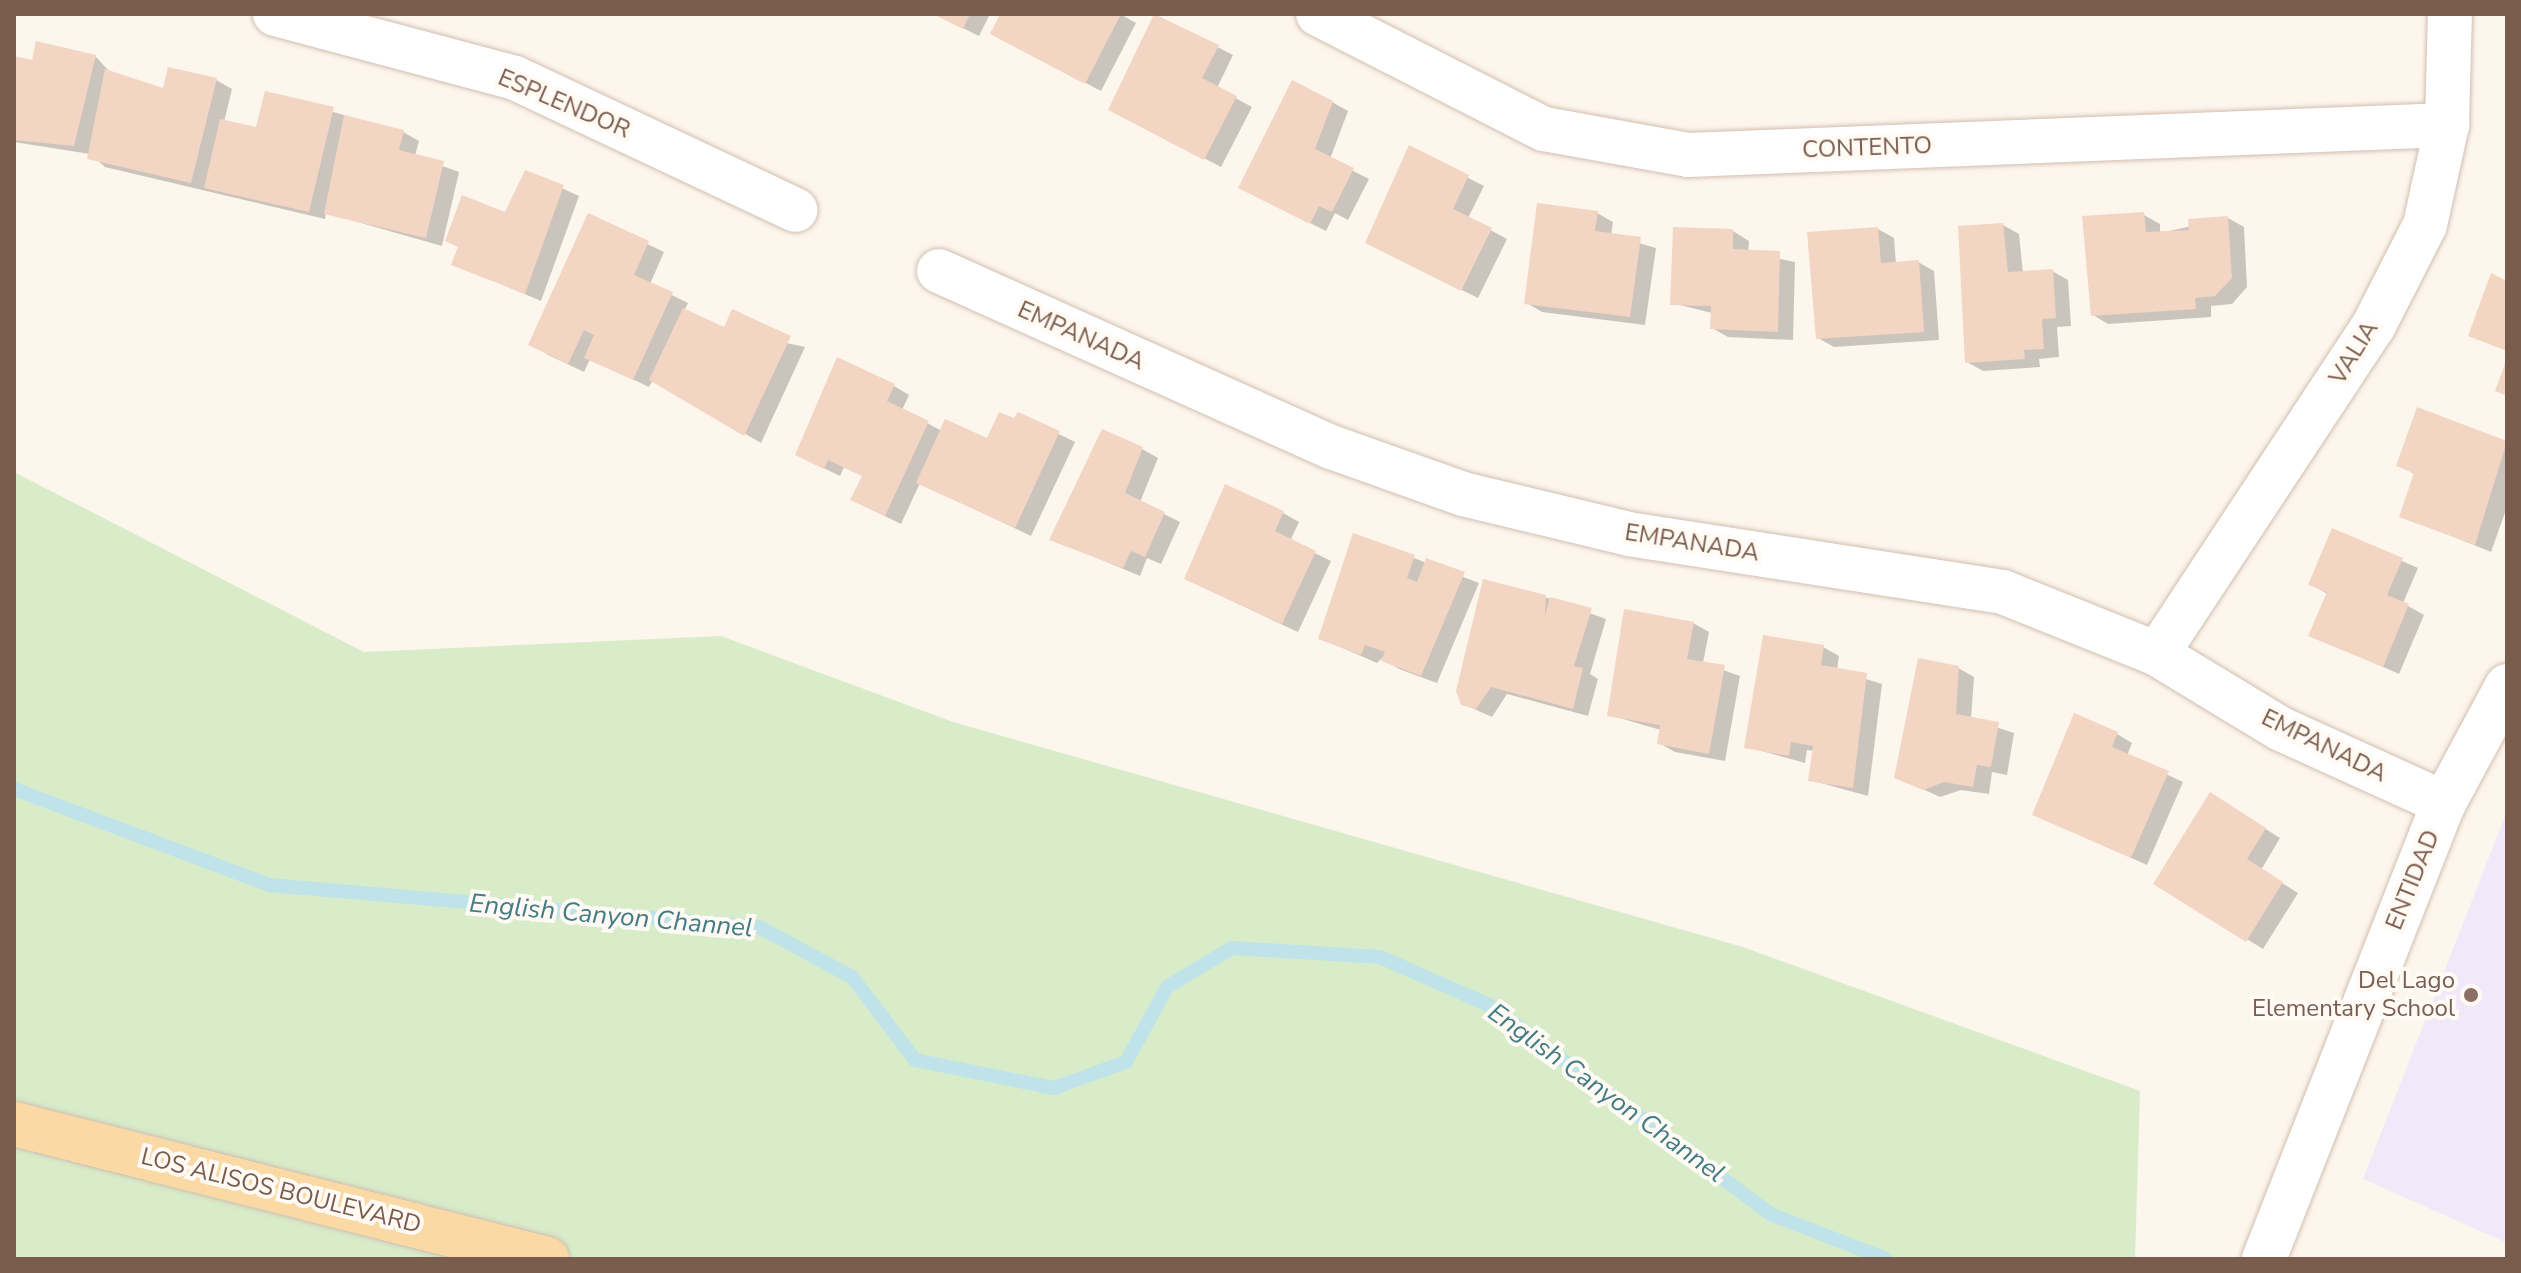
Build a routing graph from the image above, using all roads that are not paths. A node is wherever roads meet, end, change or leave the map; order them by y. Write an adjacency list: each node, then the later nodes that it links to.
1 (275, 14): 5 (street, ESPLENDOR)
2 (1318, 14): 4 (street, CONTENTO)
3 (2450, 14): 4 (street, VALIA)
4 (2447, 125): 7 (street, VALIA)
5 (795, 210)
6 (939, 271): 7 (street, EMPANADA)
7 (2157, 654): 9 (street, EMPANADA)
8 (2507, 686): 9 (street, ENTIDAD)
9 (2444, 803): 12 (street, ENTIDAD)
10 (14, 1124): 11 (main road, LOS ALISOS BOULEVARD)
11 (547, 1259)
12 (2264, 1259)

